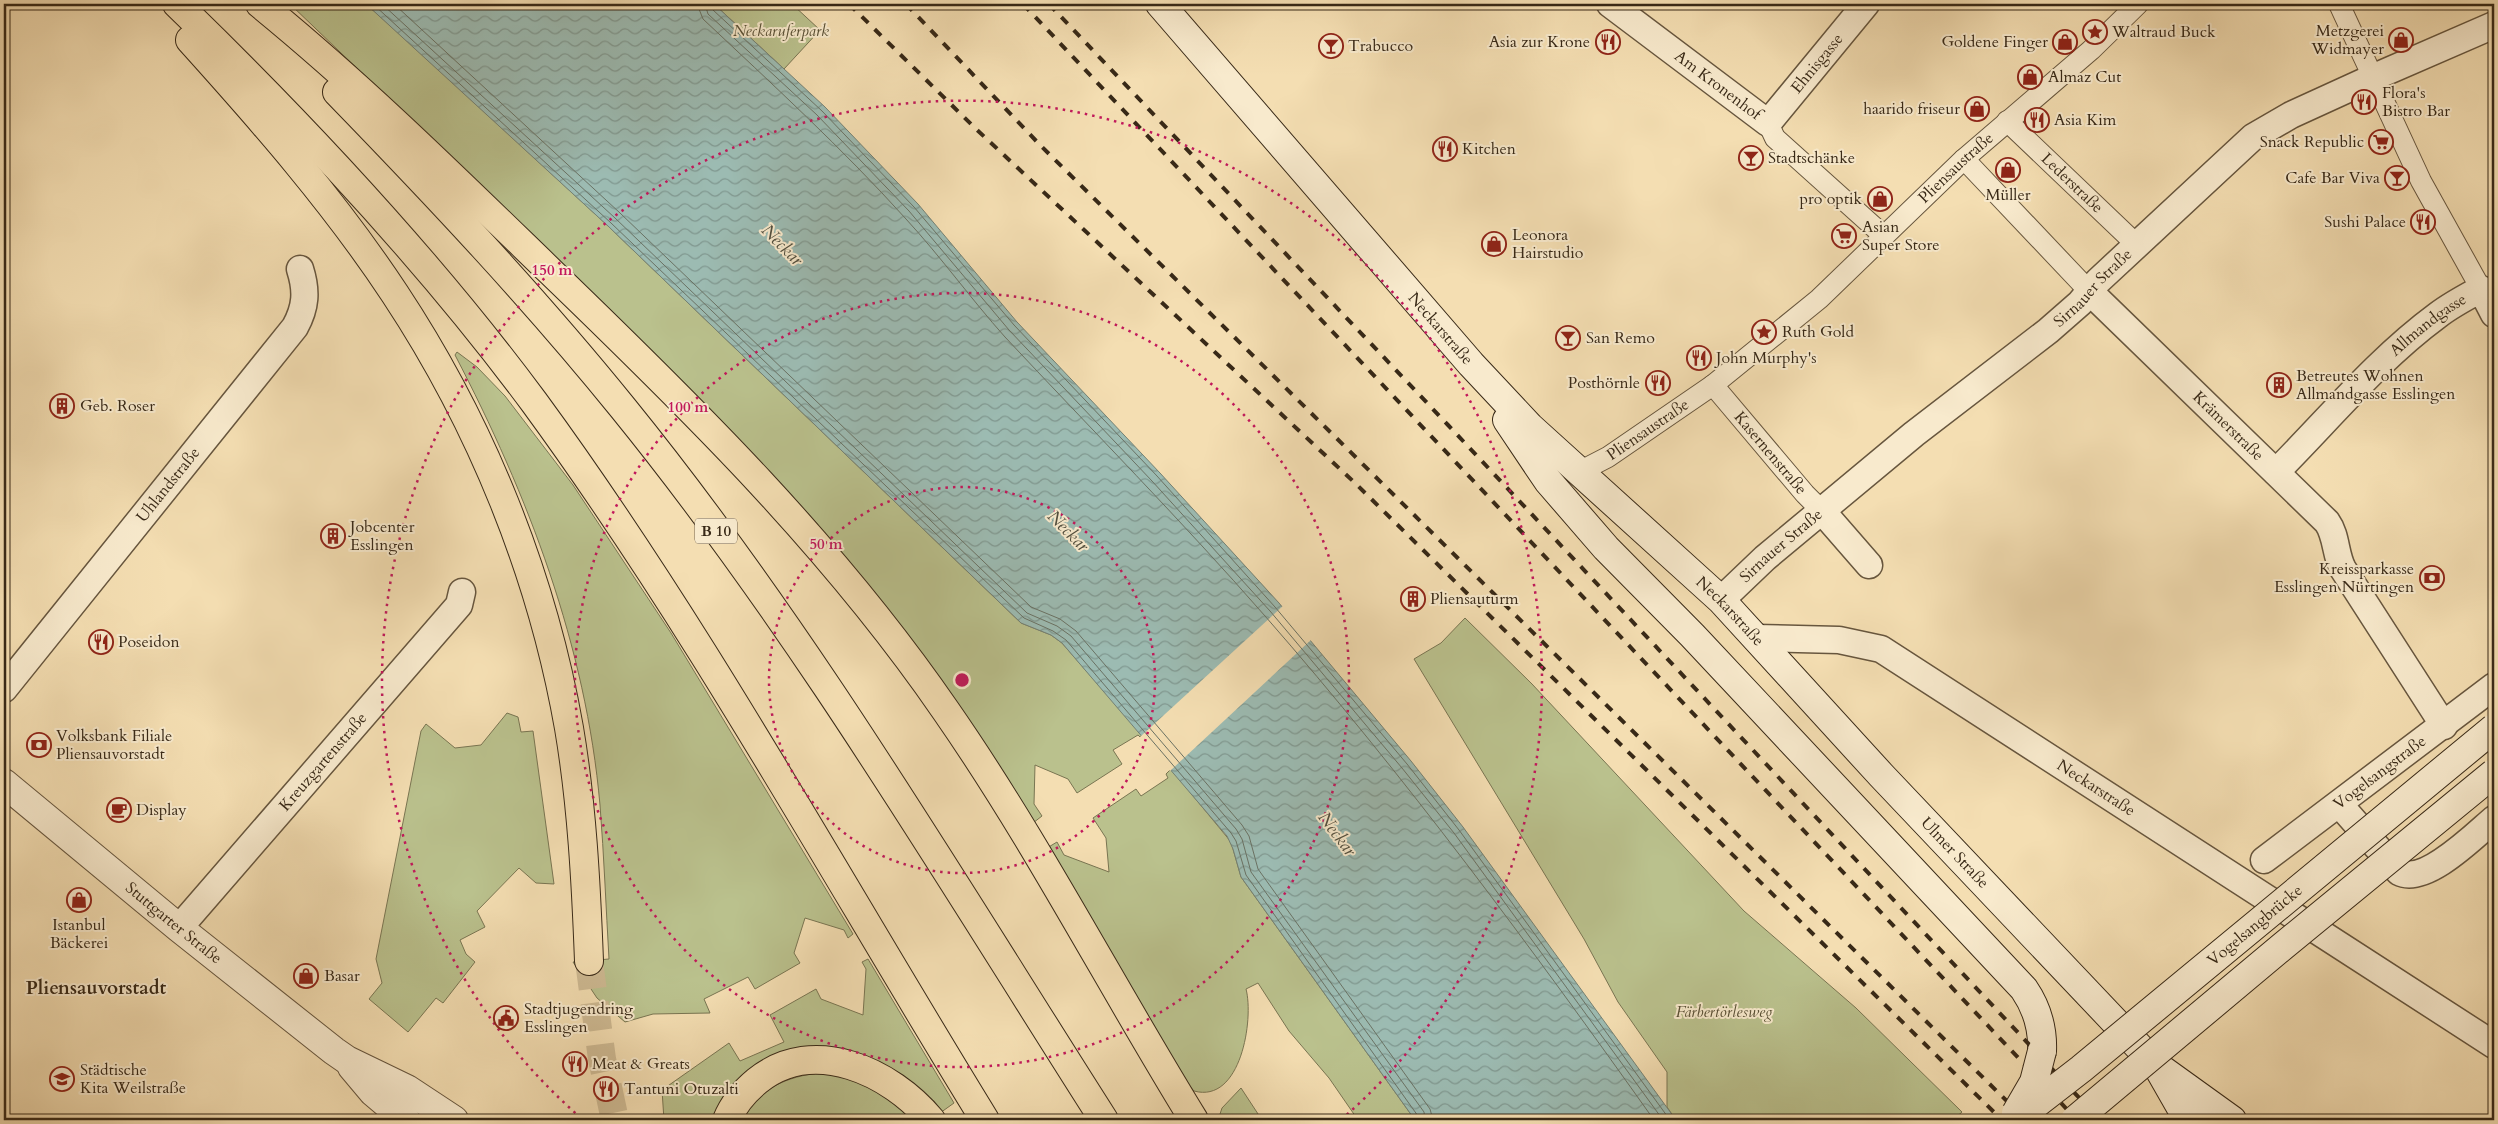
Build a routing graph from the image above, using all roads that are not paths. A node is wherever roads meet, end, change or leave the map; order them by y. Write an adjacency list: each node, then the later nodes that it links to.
1 (159, 4): 40 (highway)
2 (177, 4): 48 (highway)
3 (248, 4): 49 (highway, B 10)
4 (260, 4): 50 (highway)
5 (1160, 4): 21 (main road, Neckarstraße)
6 (1610, 4): 13 (street, Am Kronenhof)
7 (1866, 4): 13 (street, Ehnisgasse)
8 (2138, 4): 12 (street, Pliensaustraße)
9 (2339, 4): 11 (street)
10 (2494, 26): 11 (street, Sirnauer Straße)
11 (2372, 78): 16 (street, Sirnauer Straße); 18 (street)
12 (2007, 121): 14 (street, Pliensaustraße); 16 (street, Lederstraße)
13 (1768, 123): 15 (street, Am Kronenhof)
14 (1964, 159): 15 (street, Pliensaustraße); 19 (street, Krämerstraße)
15 (1884, 236): 22 (street, Pliensaustraße)
16 (2137, 244): 19 (street, Sirnauer Straße)
17 (300, 269): 31 (street, Uhlandstraße)
18 (2480, 288): 20 (street); 24 (street, Allmandgasse)
19 (2089, 292): 24 (street, Krämerstraße); 25 (street, Sirnauer Straße)
20 (2494, 314)
21 (1471, 364): 23 (main road, Neckarstraße); 51 (main road, bridge)
22 (1713, 384): 23 (street, Pliensaustraße); 25 (street, Kasernenstraße)
23 (1579, 472): 28 (main road, Neckarstraße)
24 (2276, 472): 32 (street, Krämerstraße)
25 (1822, 511): 26 (street, Kasernenstraße); 28 (street, Sirnauer Straße)
26 (1869, 564)
27 (462, 592): 39 (street, Kreuzgartenstraße)
28 (1721, 600): 29 (main road, Neckarstraße)
29 (1756, 638): 41 (street, Neckarstraße); 43 (main road, Ulmer Straße)
30 (2494, 686): 32 (street, Vogelsangstraße)
31 (4, 689)
32 (2444, 726): 36 (street, Vogelsangstraße)
33 (2494, 728): 52 (main road, Vogelsangbrücke, bridge)
34 (2494, 773): 53 (main road, Vogelsangbrücke, bridge)
35 (4, 784): 39 (main road, Stuttgarter Straße)
36 (2339, 804): 37 (street); 38 (street, Vogelsangstraße)
37 (2494, 819)
38 (2264, 860)
39 (178, 928): 42 (main road, Stuttgarter Straße)
40 (589, 960)
41 (2494, 1044)
42 (347, 1060): 44 (main road, Stuttgarter Straße); 45 (main road, Stuttgarter Straße)
43 (2157, 1066): 54 (main road, Ulmer Straße); 55 (main road, Ulmer Straße)
44 (406, 1120)
45 (454, 1120)
46 (727, 1120): 47 (highway)
47 (931, 1120)
48 (985, 1120)
49 (1104, 1120)
50 (1194, 1120)
51 (2010, 1120)
52 (2014, 1120)
53 (2075, 1120)
54 (2194, 1120)
55 (2232, 1120)

